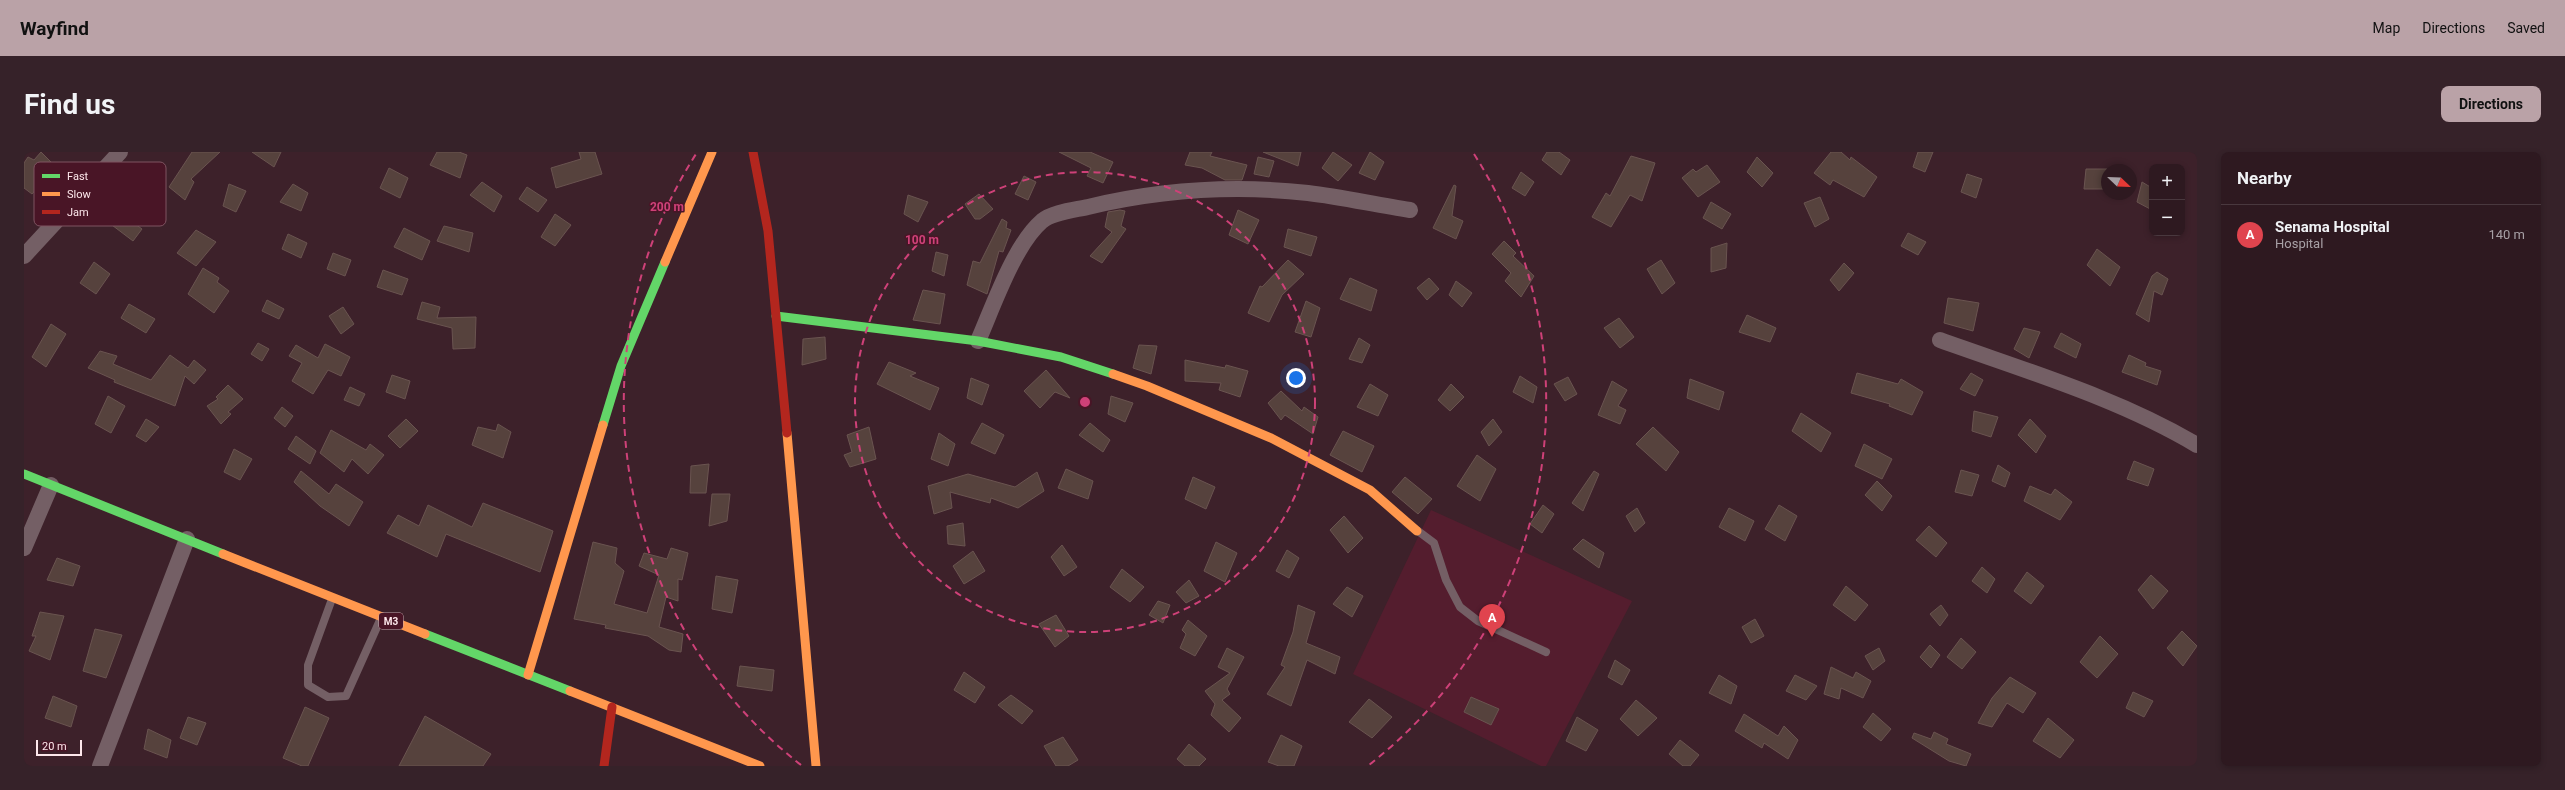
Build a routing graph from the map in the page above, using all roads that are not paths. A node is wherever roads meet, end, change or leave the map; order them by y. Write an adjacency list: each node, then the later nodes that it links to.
1 (120, 152): 4 (street)
2 (712, 152): 20 (street)
3 (753, 152): 8 (street)
4 (111, 162)
5 (1410, 210): 10 (street)
6 (52, 226): 7 (street)
7 (24, 256)
8 (776, 316): 10 (street); 25 (street)
9 (1940, 340): 11 (street)
10 (978, 341): 14 (street)
11 (2197, 445)
12 (24, 474): 13 (street, M3)
13 (51, 485): 15 (street, M3); 16 (street)
14 (1417, 531): 19 (lane)
15 (187, 539): 17 (street, M3); 22 (street)
16 (24, 548)
17 (332, 598): 18 (street, M3); 18 (lane)
18 (381, 617): 20 (street, M3)
19 (1546, 652)
20 (528, 675): 21 (street, M3)
21 (612, 707): 23 (street); 24 (street, M3)
22 (100, 766)
23 (604, 766)
24 (760, 766)
25 (816, 766)

